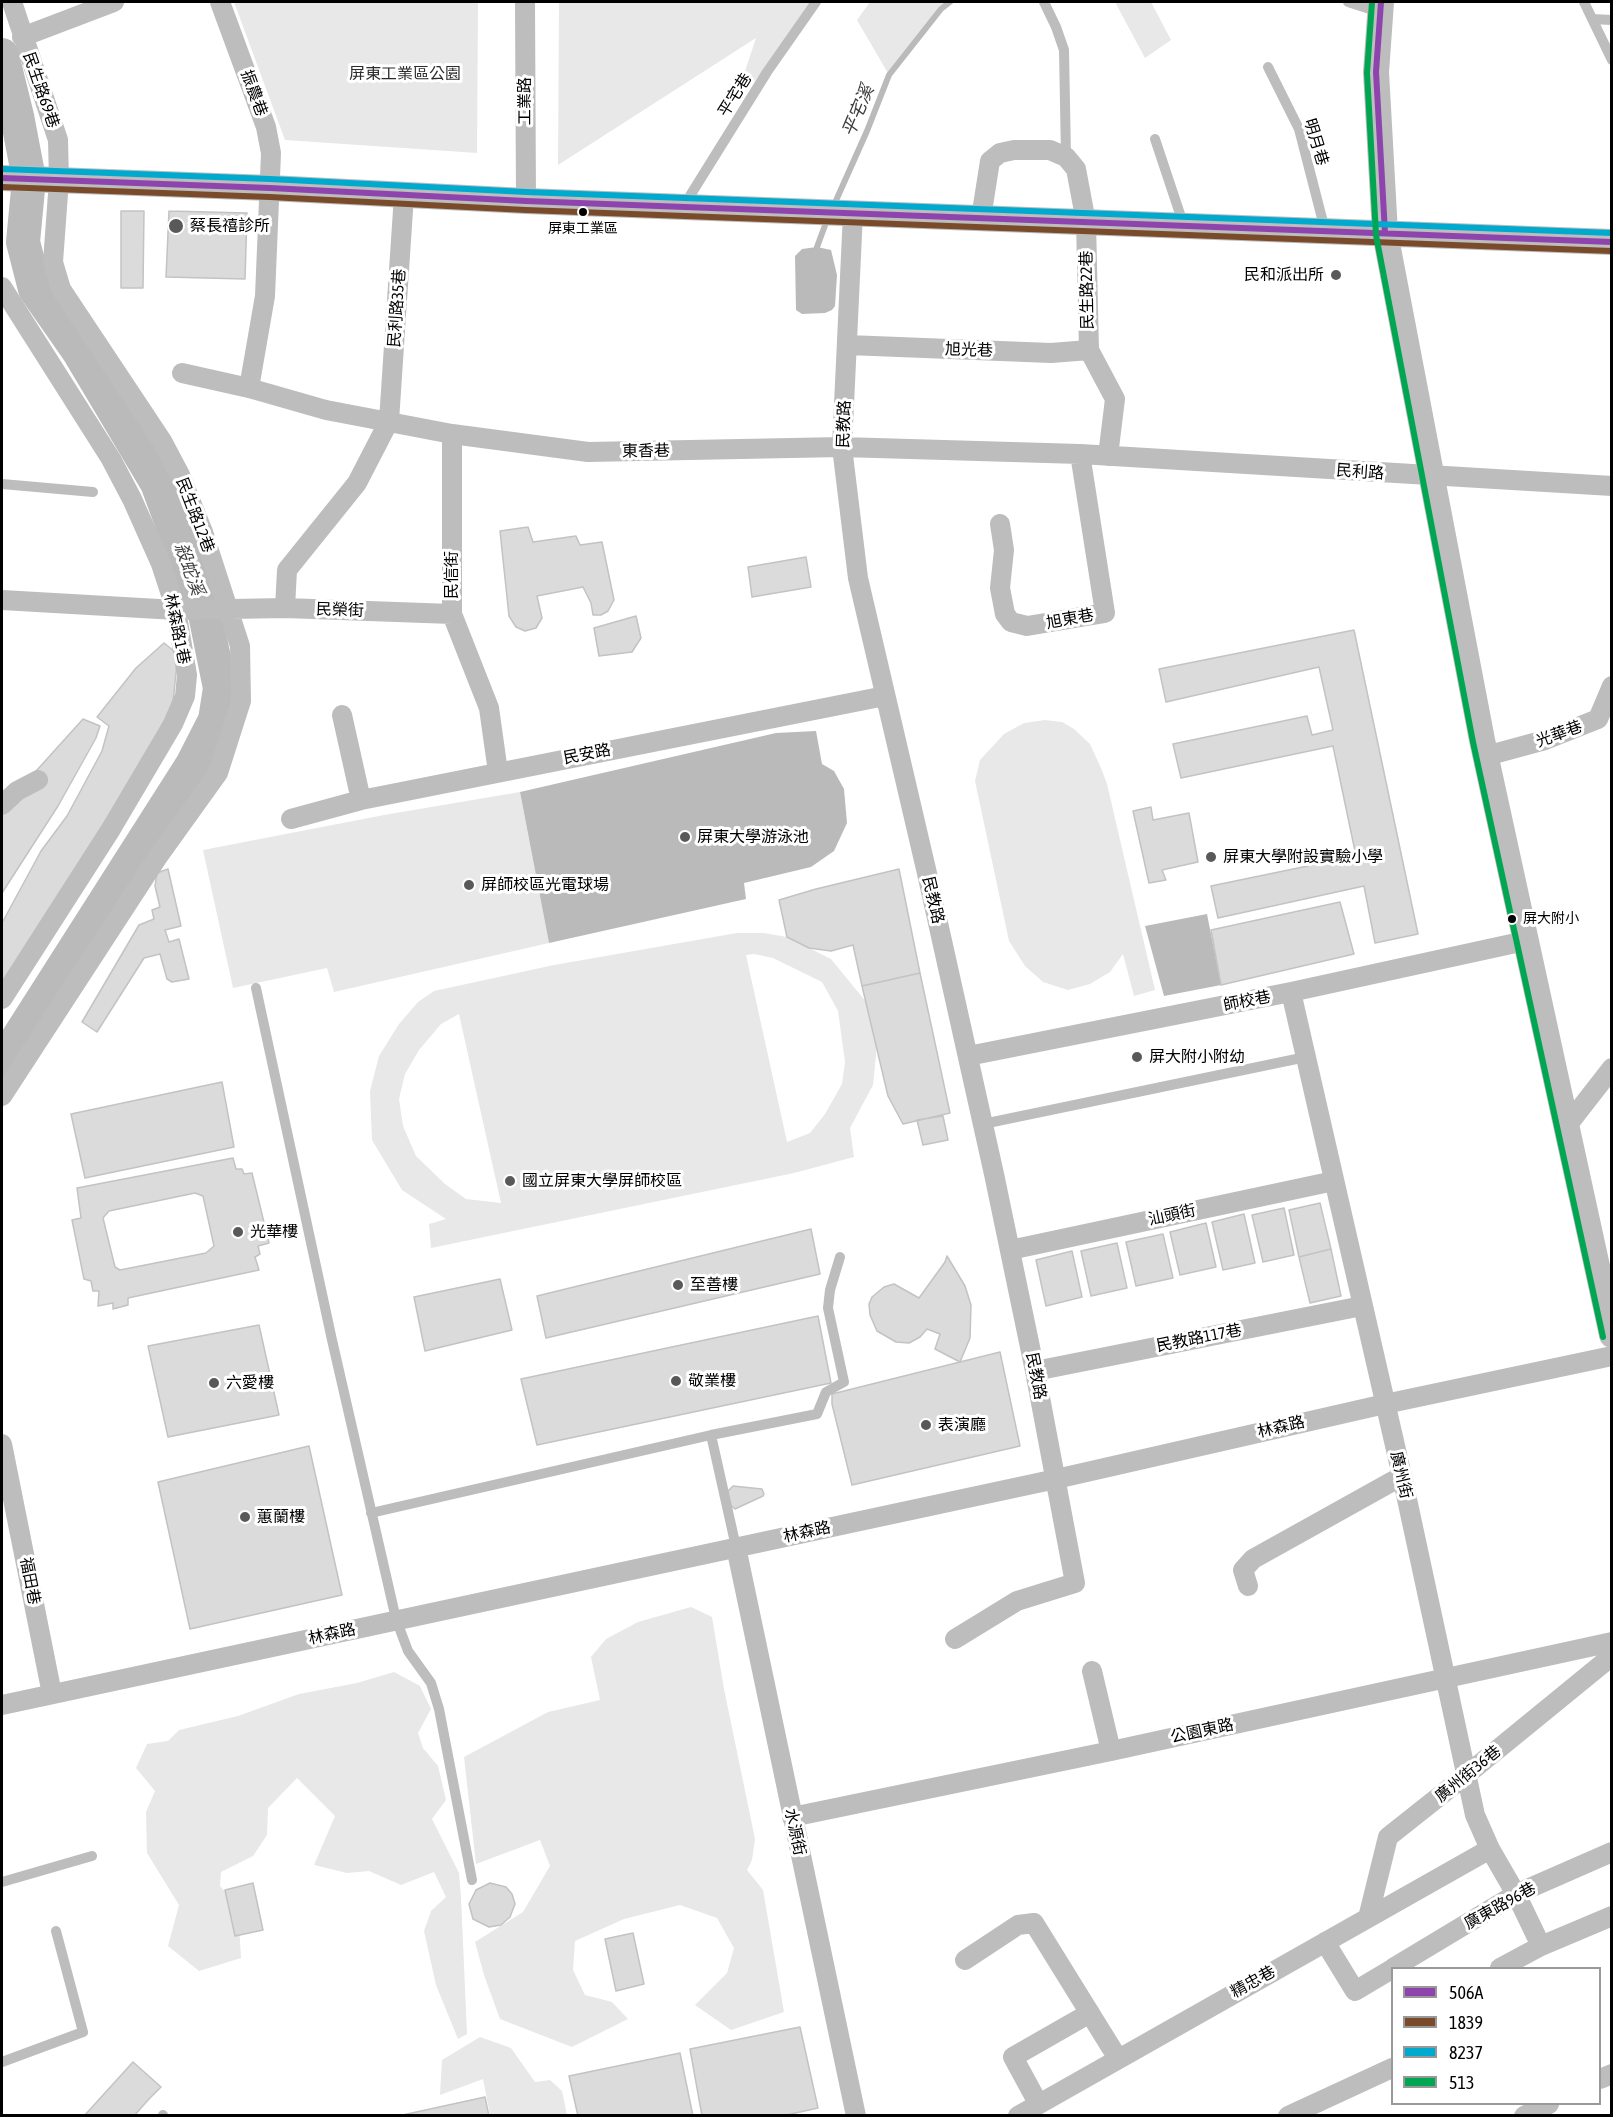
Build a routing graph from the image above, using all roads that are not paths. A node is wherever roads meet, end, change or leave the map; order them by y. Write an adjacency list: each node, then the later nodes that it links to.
1 (12, 2): 12 (street, 民生路69巷)
2 (114, 2): 12 (street)
3 (220, 2): 19 (street, 振農巷)
4 (525, 2): 21 (street, 工業路)
5 (816, 2): 22 (lane, 平宅巷)
6 (1044, 2): 16 (lane)
7 (1348, 2): 9 (lane)
8 (1584, 2): 10 (lane)
9 (1380, 7): 28 (street)
10 (1592, 19): 11 (lane); 13 (lane)
11 (1611, 21)
12 (22, 37): 18 (street, 民生路69巷)
13 (1611, 60)
14 (1268, 67): 27 (lane, 明月巷)
15 (1155, 139): 26 (lane)
16 (1066, 157): 24 (street); 25 (street, 民生路22巷)
17 (2, 178): 18 (street)
18 (59, 180): 19 (street); 48 (street, 民生路12巷)
19 (270, 188): 20 (street); 34 (street)
20 (404, 195): 21 (street); 35 (street, 民利路35巷)
21 (526, 201): 22 (street)
22 (682, 207): 23 (street)
23 (853, 213): 24 (street); 31 (street, 民教路)
24 (981, 218): 25 (street)
25 (1086, 222): 26 (street); 32 (street, 民生路22巷)
26 (1184, 226): 27 (street)
27 (1325, 230): 28 (street)
28 (1385, 233): 29 (street); 40 (street)
29 (1611, 242)
30 (2, 287): 47 (street, 林森路1巷)
31 (848, 345): 32 (street, 旭光巷); 37 (street, 民教路)
32 (1089, 350): 39 (street)
33 (182, 373): 34 (street)
34 (249, 388): 35 (street)
35 (389, 422): 36 (street); 46 (street)
36 (452, 434): 37 (street, 東香巷); 49 (street, 民信街)
37 (842, 447): 38 (street); 51 (street, 民教路)
38 (1080, 454): 39 (street); 44 (street, 旭東巷)
39 (1108, 456): 40 (street, 民利路)
40 (1431, 477): 42 (street, 民利路); 53 (street)
41 (2, 484): 43 (lane)
42 (1611, 486)
43 (93, 492)
44 (1000, 524)
45 (2, 600): 47 (street)
46 (285, 608): 48 (street, 民榮街); 49 (street, 民榮街)
47 (176, 610): 48 (street, 民榮街); 62 (street, 林森路1巷)
48 (228, 610): 66 (street, 民生路12巷)
49 (452, 614): 54 (street, 民信街)
50 (1611, 689): 53 (street, 光華巷)
51 (885, 696): 54 (street, 民安路); 63 (street, 民教路)
52 (342, 715): 56 (street)
53 (1486, 756): 59 (street)
54 (498, 772): 56 (street, 民安路)
55 (38, 780): 57 (street)
56 (361, 800): 58 (street, 民安路)
57 (2, 805)
58 (291, 819)
59 (1525, 941): 61 (street, 師校巷); 68 (street)
60 (256, 988): 81 (lane)
61 (1291, 992): 63 (street, 師校巷); 64 (street, 廣州街)
62 (2, 999)
63 (968, 1056): 67 (street, 民教路)
64 (1306, 1057): 67 (lane); 69 (street, 廣州街)
65 (1611, 1068): 68 (street)
66 (2, 1096)
67 (983, 1124): 70 (street, 民教路)
68 (1566, 1127): 73 (street)
69 (1334, 1181): 70 (street, 汕頭街); 72 (street, 廣州街)
70 (1010, 1250): 75 (street, 民教路)
71 (840, 1257): 77 (lane)
72 (1362, 1306): 75 (street, 民教路117巷); 76 (street, 廣州街)
73 (1611, 1335)
74 (1611, 1356): 76 (street, 林森路)
75 (1035, 1371): 80 (street, 民教路)
76 (1385, 1404): 79 (street, 廣州街); 80 (street, 林森路)
77 (711, 1435): 81 (lane); 82 (lane)
78 (2, 1444): 90 (street, 福田巷)
79 (1402, 1476): 83 (street); 89 (street, 廣州街)
80 (1056, 1479): 82 (street, 林森路); 85 (street, 民教路)
81 (371, 1513): 84 (lane)
82 (736, 1547): 84 (street, 林森路); 94 (street, 水源街)
83 (1248, 1586)
84 (396, 1620): 90 (street, 林森路); 98 (lane)
85 (956, 1639)
86 (1611, 1642): 89 (street, 公園東路)
87 (1611, 1656): 93 (street, 廣州街36巷)
88 (1092, 1671): 92 (street)
89 (1446, 1677): 92 (street, 公園東路); 93 (street, 廣州街)
90 (52, 1694): 91 (street, 林森路)
91 (2, 1705)
92 (1111, 1750): 94 (street, 公園東路)
93 (1465, 1776): 95 (street, 廣州街); 102 (street, 廣州街36巷)
94 (792, 1817): 116 (street, 水源街)
95 (1490, 1849): 100 (street, 廣州街); 102 (street, 精忠巷)
96 (1611, 1852): 100 (street, 廣東路96巷)
97 (92, 1856): 99 (lane)
98 (471, 1880)
99 (2, 1882)
100 (1516, 1894): 105 (street, 廣州街); 107 (street, 廣東路96巷)
101 (1611, 1916): 105 (street)
102 (1368, 1918): 104 (street, 精忠巷)
103 (56, 1931): 112 (lane)
104 (1325, 1942): 109 (street, 廣東路96巷); 111 (street, 精忠巷)
105 (1541, 1947): 108 (street)
106 (965, 1960): 110 (street)
107 (1395, 1967)
108 (1502, 1967)
109 (1391, 1969)
110 (1090, 2013): 111 (street); 114 (street)
111 (1117, 2058): 114 (street, 精忠巷)
112 (2, 2062)
113 (1391, 2068): 118 (street)
114 (1038, 2103): 117 (street, 精忠巷)
115 (1545, 2105): 119 (street)
116 (855, 2115)
117 (1018, 2115)
118 (1288, 2115)
119 (1524, 2115)

